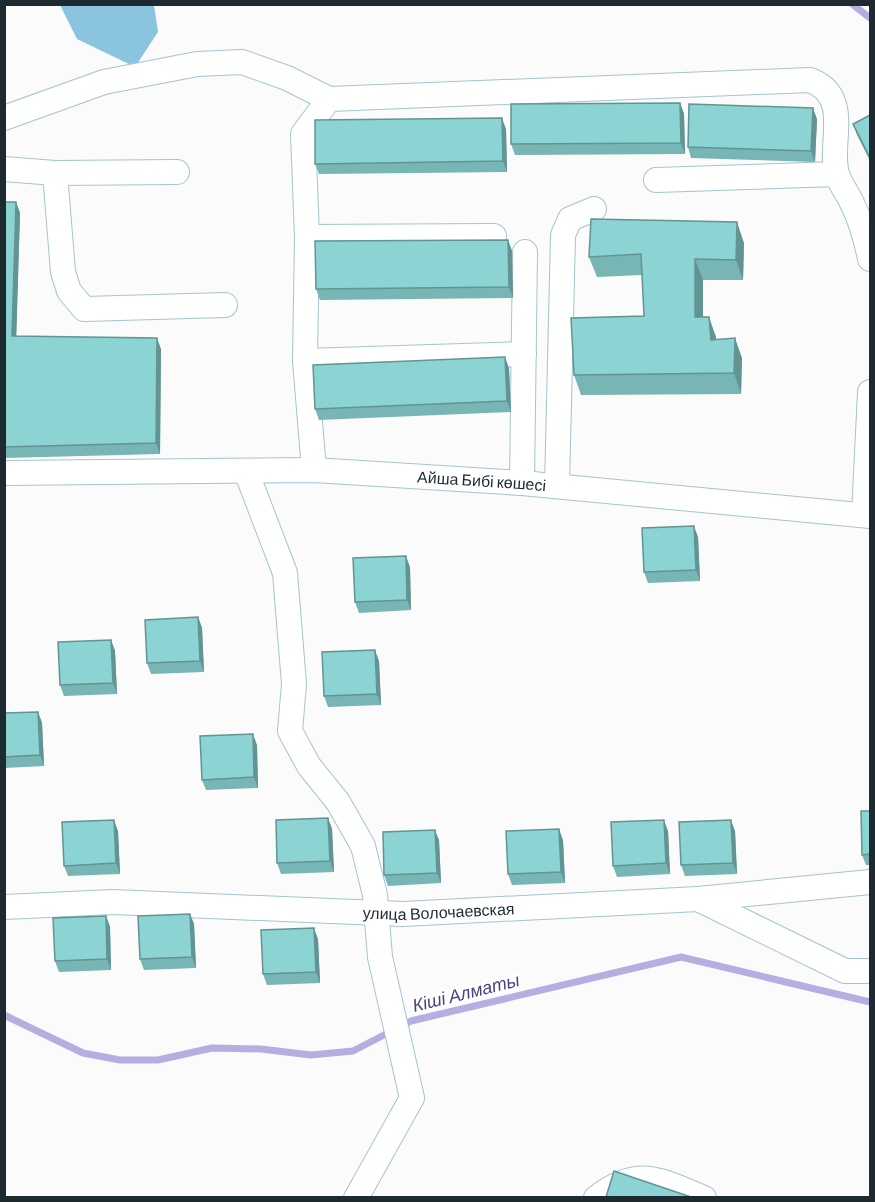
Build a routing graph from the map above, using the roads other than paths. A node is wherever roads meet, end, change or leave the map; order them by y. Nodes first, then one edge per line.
1 (329, 99) junction
2 (4, 118) edge
3 (4, 169) edge
4 (177, 172) dead end
5 (55, 173) junction
6 (837, 174) junction
7 (656, 180) dead end
8 (594, 209) dead end
9 (494, 236) dead end
10 (307, 237) junction
11 (525, 252) dead end
12 (870, 260) edge
13 (225, 305) dead end
14 (524, 354) junction
15 (305, 362) junction
16 (870, 392) edge
17 (314, 470) junction
18 (246, 471) junction
19 (4, 473) edge
20 (522, 483) junction
21 (556, 486) junction
22 (867, 516) edge
23 (870, 882) edge
24 (698, 899) junction
25 (4, 907) edge
26 (374, 913) junction
27 (870, 971) edge
28 (356, 1197) edge
29 (596, 1197) edge
30 (704, 1197) edge

1 - 2 street
1 - 6 street
1 - 10 street
3 - 5 street
4 - 5 street
5 - 13 street
6 - 7 street
6 - 12 street
8 - 21 street
9 - 10 street
10 - 15 street
11 - 14 street
14 - 15 street
14 - 20 street
15 - 17 street
16 - 22 street
17 - 18 street, Айша Бибі көшесі
17 - 20 street, Айша Бибі көшесі
18 - 19 street, Айша Бибі көшесі
18 - 26 street
20 - 21 street, Айша Бибі көшесі
21 - 22 street, Айша Бибі көшесі
23 - 24 street, улица Волочаевская
24 - 26 street, улица Волочаевская
24 - 27 street
25 - 26 street, улица Волочаевская
26 - 28 street
29 - 30 street

